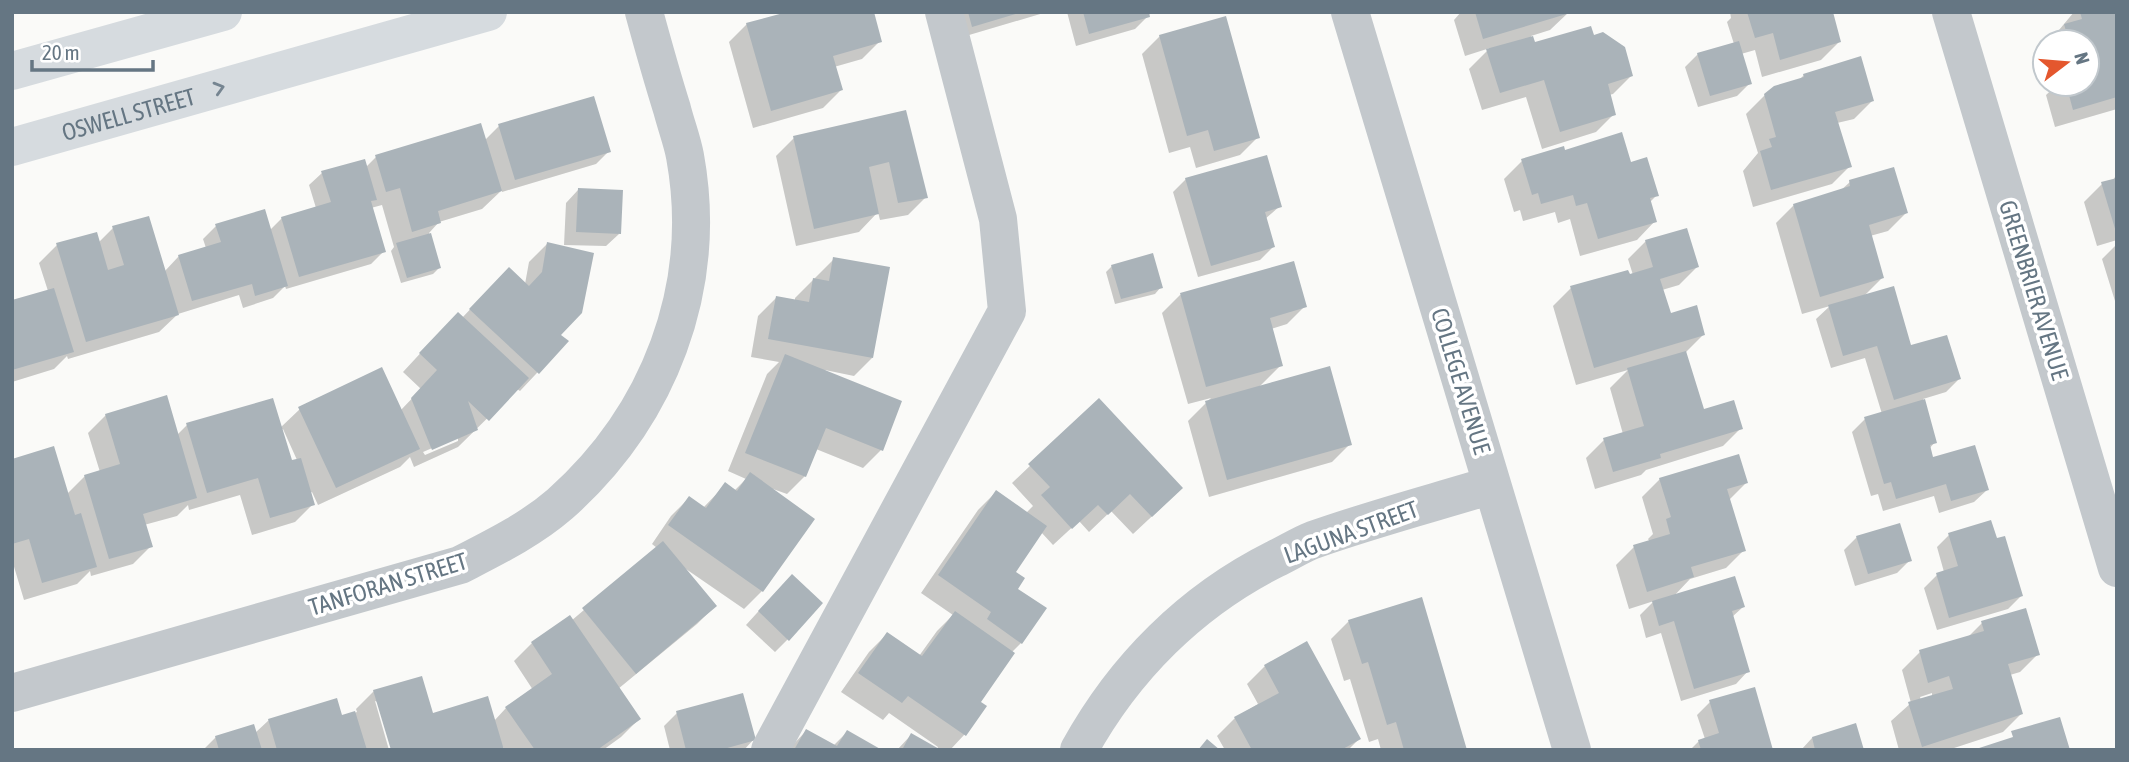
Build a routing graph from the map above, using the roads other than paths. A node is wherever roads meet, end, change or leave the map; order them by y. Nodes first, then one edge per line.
1 (223, 12) edge
2 (488, 12) edge
3 (644, 12) edge
4 (944, 12) edge
5 (1350, 12) edge
6 (1951, 12) edge
7 (12, 71) edge
8 (12, 147) edge
9 (1492, 485) junction
10 (2117, 568) edge
11 (12, 693) edge
12 (770, 750) edge
13 (1079, 750) edge
14 (1572, 750) edge

1 - 7 main road
8 -> 2 main road, OSWELL STREET
3 - 11 street, TANFORAN STREET
4 - 12 street
5 - 9 street, COLLEGE AVENUE
6 - 10 street, GREENBRIER AVENUE
9 - 13 street, LAGUNA STREET
9 - 14 street, COLLEGE AVENUE

